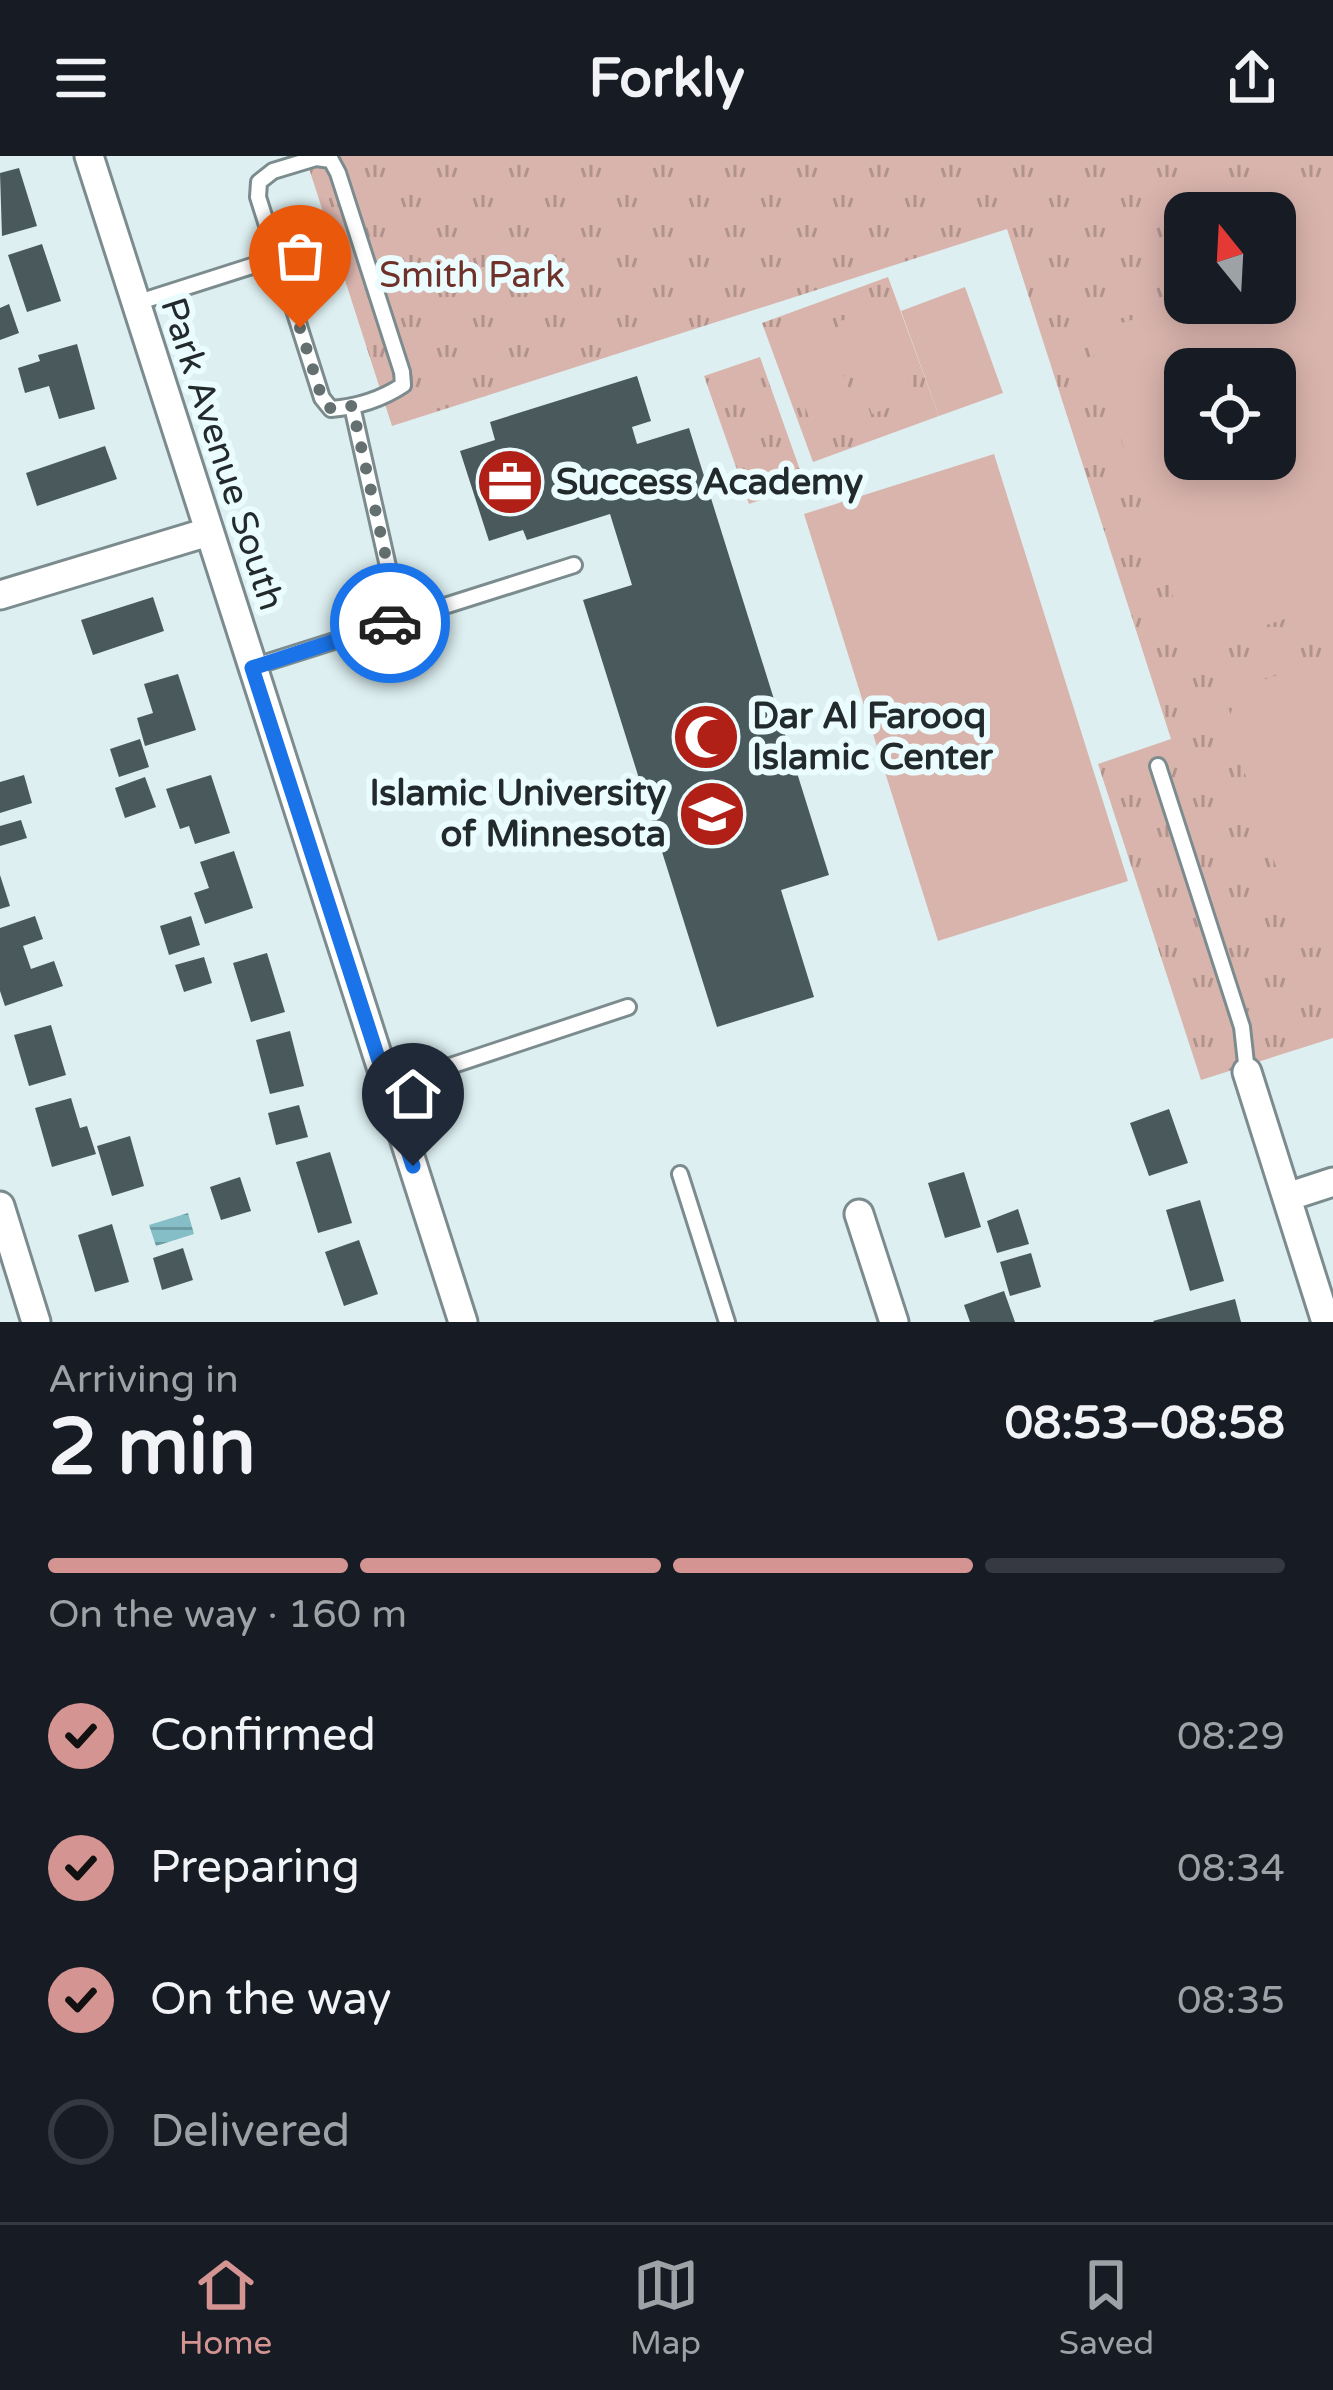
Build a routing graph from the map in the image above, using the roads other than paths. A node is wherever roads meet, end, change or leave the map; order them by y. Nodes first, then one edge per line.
1 (89, 156) edge
2 (277, 258) junction
3 (136, 303) junction
4 (352, 406) junction
5 (208, 532) junction
6 (574, 565) dead end
7 (0, 595) edge
8 (400, 620) junction
9 (252, 668) junction
10 (1158, 766) dead end
11 (628, 1007) dead end
12 (1246, 1072) joint
13 (387, 1087) junction
14 (680, 1174) dead end
15 (1333, 1182) edge
16 (1287, 1197) junction
17 (0, 1206) edge
18 (859, 1214) dead end
19 (36, 1322) edge
20 (463, 1322) edge
21 (727, 1322) edge
22 (894, 1322) edge
23 (1327, 1322) edge

1 - 3 street, Park Avenue South
2 - 3 lane
2 - 4 lane
2 - 4 lane
3 - 5 street, Park Avenue South
4 - 8 lane
5 - 7 street
5 - 9 street, Park Avenue South
6 - 8 lane
8 - 9 lane
9 - 13 street, Park Avenue South
10 - 12 lane
11 - 13 lane
12 - 16 street
13 - 20 street, Park Avenue South
14 - 21 lane
15 - 16 street
16 - 23 street
17 - 19 street
18 - 22 street

